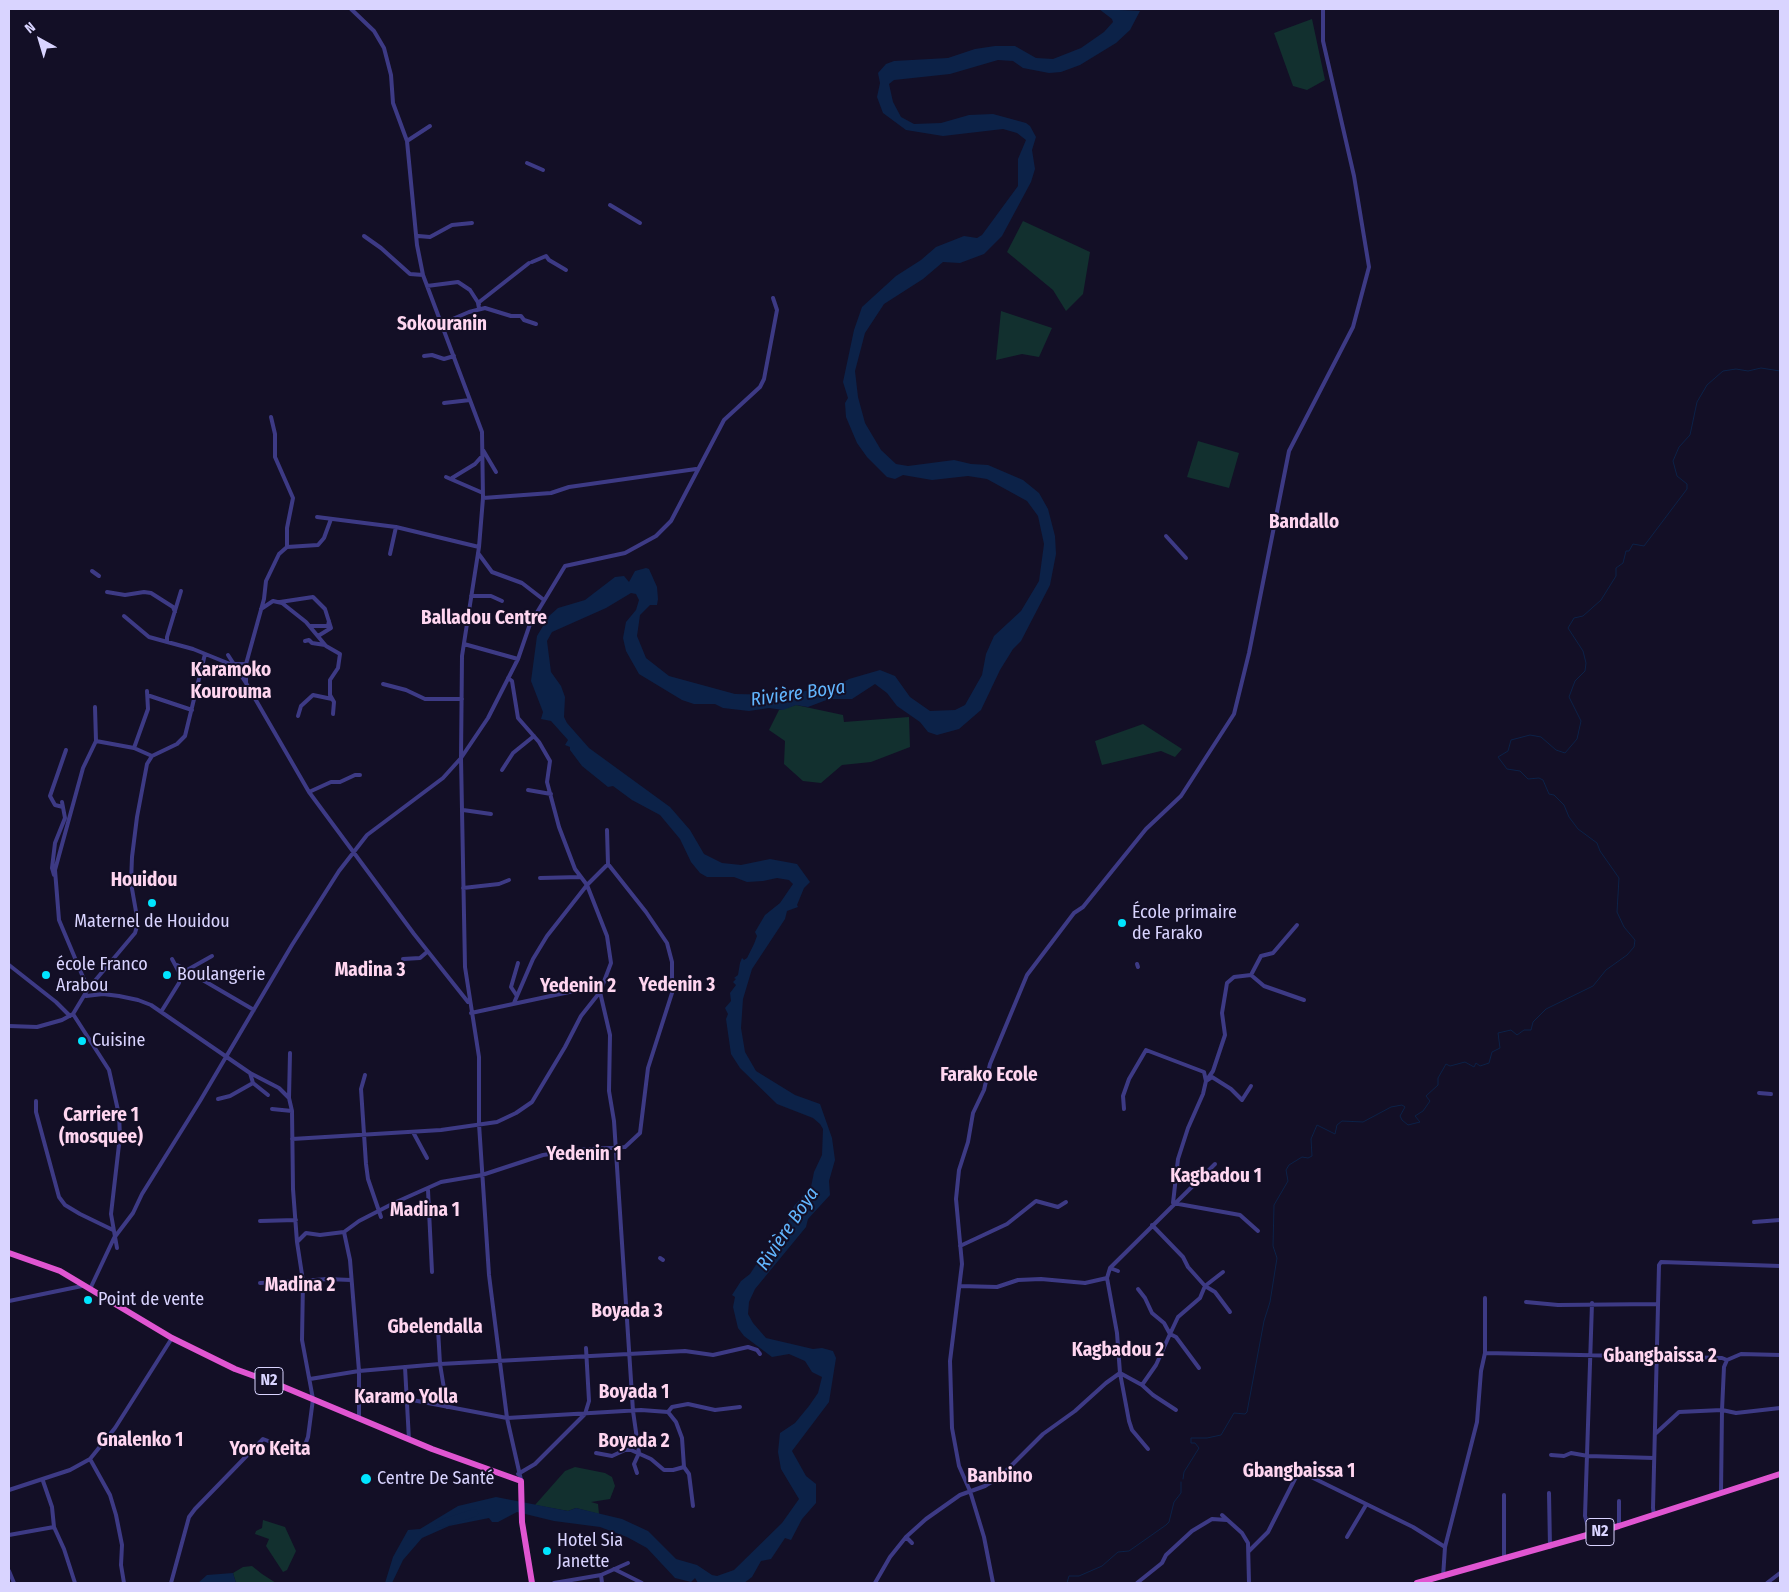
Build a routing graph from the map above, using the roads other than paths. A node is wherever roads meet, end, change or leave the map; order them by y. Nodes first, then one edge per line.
1 (351, 9) edge
2 (1323, 9) edge
3 (430, 126) dead end
4 (407, 141) junction
5 (527, 163) dead end
6 (544, 170) dead end
7 (610, 205) dead end
8 (472, 223) dead end
9 (640, 223) dead end
10 (364, 236) dead end
11 (418, 236) junction
12 (566, 270) dead end
13 (423, 275) junction
14 (427, 286) junction
15 (773, 298) dead end
16 (479, 307) junction
17 (402, 321) dead end
18 (442, 323) junction
19 (536, 324) dead end
20 (424, 356) dead end
21 (454, 356) junction
22 (470, 400) junction
23 (444, 403) dead end
24 (271, 417) dead end
25 (483, 453) junction
26 (696, 469) junction
27 (496, 472) dead end
28 (446, 477) dead end
29 (452, 478) junction
30 (483, 496) junction
31 (317, 516) dead end
32 (331, 519) junction
33 (396, 527) junction
34 (1166, 536) dead end
35 (287, 547) junction
36 (479, 547) junction
37 (478, 553) junction
38 (390, 554) dead end
39 (1186, 558) dead end
40 (92, 571) dead end
41 (99, 576) dead end
42 (181, 591) dead end
43 (107, 592) dead end
44 (471, 596) junction
45 (544, 600) junction
46 (502, 601) dead end
47 (280, 602) junction
48 (261, 609) junction
49 (175, 612) junction
50 (124, 616) dead end
51 (329, 620) junction
52 (310, 626) junction
53 (318, 636) junction
54 (305, 641) dead end
55 (167, 642) junction
56 (464, 644) junction
57 (325, 645) junction
58 (205, 654) junction
59 (228, 655) dead end
60 (518, 659) junction
61 (234, 664) junction
62 (246, 664) junction
63 (508, 678) junction
64 (246, 683) junction
65 (384, 684) dead end
66 (147, 691) dead end
67 (150, 696) dead end
68 (332, 699) junction
69 (462, 699) junction
70 (95, 707) dead end
71 (192, 710) junction
72 (333, 714) dead end
73 (298, 716) dead end
74 (534, 736) junction
75 (96, 741) junction
76 (134, 748) junction
77 (66, 750) dead end
78 (152, 756) junction
79 (461, 758) junction
80 (502, 770) dead end
81 (360, 775) dead end
82 (528, 790) dead end
83 (308, 792) junction
84 (551, 794) junction
85 (463, 810) junction
86 (491, 814) dead end
87 (607, 830) dead end
88 (352, 851) junction
89 (608, 864) junction
90 (580, 877) junction
91 (540, 878) dead end
92 (509, 880) dead end
93 (55, 882) junction
94 (587, 885) junction
95 (463, 888) junction
96 (1297, 925) dead end
97 (428, 952) junction
98 (212, 956) dead end
99 (172, 959) dead end
100 (402, 959) dead end
101 (518, 963) dead end
102 (9, 965) edge
103 (177, 965) junction
104 (186, 971) junction
105 (180, 974) junction
106 (1251, 975) junction
107 (455, 986) junction
108 (88, 989) junction
109 (468, 992) junction
110 (600, 992) junction
111 (86, 996) junction
112 (517, 996) junction
113 (1304, 1000) dead end
114 (514, 1003) junction
115 (469, 1004) junction
116 (254, 1010) junction
117 (161, 1012) junction
118 (471, 1013) junction
119 (72, 1015) junction
120 (9, 1026) edge
121 (290, 1053) dead end
122 (227, 1055) junction
123 (250, 1073) junction
124 (365, 1075) dead end
125 (1206, 1081) junction
126 (253, 1082) junction
127 (1251, 1086) dead end
128 (1759, 1092) dead end
129 (1771, 1094) dead end
130 (268, 1095) dead end
131 (289, 1098) junction
132 (218, 1099) dead end
133 (36, 1101) dead end
134 (272, 1109) dead end
135 (1124, 1109) dead end
136 (292, 1111) junction
137 (479, 1124) junction
138 (470, 1125) junction
139 (479, 1129) junction
140 (413, 1132) junction
141 (364, 1134) junction
142 (292, 1139) junction
143 (616, 1149) junction
144 (427, 1158) dead end
145 (1214, 1164) dead end
146 (482, 1175) junction
147 (428, 1190) junction
148 (1066, 1202) dead end
149 (1176, 1202) junction
150 (378, 1211) junction
151 (381, 1217) dead end
152 (296, 1220) junction
153 (1780, 1220) edge
154 (260, 1221) dead end
155 (1754, 1222) dead end
156 (1152, 1225) junction
157 (296, 1228) junction
158 (113, 1230) junction
159 (1258, 1231) dead end
160 (344, 1232) junction
161 (306, 1234) junction
162 (114, 1238) junction
163 (297, 1242) junction
164 (960, 1246) junction
165 (117, 1248) dead end
166 (9, 1253) edge
167 (1780, 1266) edge
168 (1110, 1268) junction
169 (1118, 1271) dead end
170 (432, 1272) dead end
171 (1223, 1272) dead end
172 (1107, 1278) junction
173 (350, 1280) junction
174 (303, 1281) junction
175 (260, 1284) dead end
176 (82, 1286) junction
177 (960, 1286) junction
178 (1205, 1286) junction
179 (1138, 1289) dead end
180 (89, 1290) junction
181 (1485, 1298) dead end
182 (9, 1301) edge
183 (1526, 1302) dead end
184 (1592, 1303) junction
185 (1658, 1304) junction
186 (1230, 1312) dead end
187 (438, 1329) dead end
188 (1170, 1334) junction
189 (172, 1338) junction
190 (586, 1348) dead end
191 (1485, 1353) junction
192 (760, 1354) dead end
193 (1589, 1354) junction
194 (630, 1355) junction
195 (1780, 1355) edge
196 (587, 1356) junction
197 (1656, 1356) junction
198 (1727, 1360) junction
199 (501, 1362) junction
200 (440, 1364) junction
201 (405, 1367) junction
202 (1199, 1368) dead end
203 (359, 1371) junction
204 (1120, 1373) junction
205 (310, 1378) junction
206 (1142, 1385) junction
207 (313, 1399) junction
208 (407, 1399) junction
209 (740, 1406) dead end
210 (447, 1407) junction
211 (1780, 1408) edge
212 (1176, 1410) dead end
213 (1722, 1410) junction
214 (633, 1411) junction
215 (668, 1412) junction
216 (585, 1414) junction
217 (360, 1418) junction
218 (507, 1418) junction
219 (119, 1422) junction
220 (120, 1429) dead end
221 (1655, 1434) junction
222 (409, 1440) junction
223 (1148, 1449) dead end
224 (596, 1453) dead end
225 (639, 1453) junction
226 (1551, 1455) dead end
227 (1588, 1456) junction
228 (1654, 1458) junction
229 (90, 1459) junction
230 (684, 1467) junction
231 (637, 1473) dead end
232 (1780, 1474) edge
233 (519, 1478) junction
234 (43, 1480) junction
235 (9, 1490) edge
236 (970, 1490) junction
237 (1549, 1493) dead end
238 (1721, 1493) junction
239 (1504, 1495) dead end
240 (1619, 1501) dead end
241 (1366, 1505) junction
242 (693, 1506) dead end
243 (1654, 1514) junction
244 (1222, 1515) dead end
245 (1227, 1520) junction
246 (1619, 1526) junction
247 (54, 1527) junction
248 (9, 1535) edge
249 (1587, 1536) junction
250 (906, 1537) junction
251 (1347, 1537) dead end
252 (912, 1543) dead end
253 (1550, 1547) junction
254 (1445, 1548) junction
255 (1248, 1551) junction
256 (1504, 1560) junction
257 (628, 1563) dead end
258 (614, 1569) junction
259 (9, 1571) edge
260 (1780, 1573) edge
261 (601, 1575) junction
262 (1443, 1577) junction
263 (1434, 1581) edge
264 (14, 1583) edge
265 (75, 1583) edge
266 (124, 1583) edge
267 (172, 1583) edge
268 (532, 1583) edge
269 (554, 1583) edge
270 (602, 1583) edge
271 (642, 1583) edge
272 (875, 1583) edge
273 (993, 1583) edge
274 (1137, 1583) edge
275 (1249, 1583) edge
276 (1417, 1583) edge
277 (1768, 1583) edge

1 - 4 street
2 - 164 street
3 - 4 street
4 - 11 street
5 - 6 street
7 - 9 street
8 - 11 street
10 - 13 street
11 - 13 street
12 - 16 street
13 - 14 street
14 - 16 street
14 - 18 street
15 - 26 street
16 - 18 street
16 - 19 street
17 - 18 street
18 - 21 street
20 - 21 street
21 - 22 street
22 - 23 street
22 - 25 street
24 - 35 street
25 - 27 street
25 - 29 street
25 - 30 street
26 - 30 street
26 - 45 street
28 - 29 street
29 - 30 street
30 - 36 street
31 - 32 street
32 - 33 street
32 - 35 street
33 - 36 street
33 - 38 street
34 - 39 street
35 - 48 street
36 - 37 street
37 - 44 street
37 - 45 street
40 - 41 street
42 - 49 street
43 - 49 street
44 - 46 street
44 - 56 street
45 - 60 street
47 - 48 street
47 - 51 street
47 - 52 street
48 - 62 street
49 - 55 street
50 - 55 street
51 - 52 street
51 - 53 street
52 - 53 street
53 - 57 street
54 - 57 street
55 - 58 street
56 - 60 street
56 - 69 street
57 - 68 street
58 - 61 street
58 - 71 street
59 - 61 street
60 - 63 street
61 - 62 street
61 - 64 street
62 - 64 street
63 - 74 street
63 - 79 street
64 - 83 street
65 - 69 street
66 - 76 street
67 - 71 street
68 - 72 street
68 - 73 street
69 - 79 street
70 - 75 street
71 - 78 street
74 - 80 street
74 - 84 street
75 - 76 street
75 - 93 street
76 - 78 street
77 - 93 street
78 - 108 street
79 - 85 street
79 - 88 street
81 - 83 street
82 - 84 street
83 - 88 street
84 - 90 street
85 - 86 street
85 - 95 street
87 - 89 street
88 - 97 street
88 - 116 street
89 - 94 street
89 - 143 street
90 - 91 street
90 - 94 street
92 - 95 street
93 - 108 street
94 - 110 street
94 - 112 street
95 - 109 street
96 - 106 street
97 - 100 street
97 - 107 street
98 - 104 street
99 - 103 street
101 - 112 street
102 - 119 street
103 - 104 street
103 - 105 street
104 - 105 street
104 - 116 street
105 - 117 street
106 - 113 street
106 - 125 street
107 - 109 street
107 - 115 street
108 - 111 street
109 - 115 street
110 - 114 street
110 - 137 street
110 - 143 street
111 - 117 street
111 - 119 street
112 - 114 street
114 - 118 street
115 - 118 street
116 - 122 street
117 - 122 street
118 - 137 street
119 - 120 street
119 - 158 street
121 - 131 street
122 - 123 street
122 - 162 street
123 - 126 street
123 - 131 street
124 - 141 street
125 - 127 street
125 - 135 street
125 - 149 street
126 - 130 street
126 - 132 street
128 - 129 street
131 - 136 street
133 - 158 street
134 - 136 street
136 - 142 street
137 - 138 street
137 - 139 street
138 - 139 street
138 - 140 street
139 - 146 street
140 - 141 street
140 - 144 street
141 - 142 street
141 - 150 street
142 - 152 street
143 - 146 street
143 - 194 street
145 - 149 street
146 - 147 street
146 - 199 street
147 - 150 street
147 - 170 street
148 - 164 street
149 - 156 street
149 - 159 street
150 - 151 street
150 - 160 street
152 - 154 street
152 - 157 street
153 - 155 street
156 - 168 street
156 - 178 street
157 - 161 street
157 - 163 street
158 - 162 street
160 - 161 street
160 - 173 street
161 - 163 street
162 - 165 street
162 - 180 street
163 - 174 street
164 - 177 street
166 - 176 highway, N2
167 - 185 street
168 - 169 street
168 - 172 street
171 - 178 street
172 - 177 street
172 - 204 street
173 - 174 street
173 - 203 street
174 - 175 street
174 - 205 street
176 - 180 highway, N2
176 - 182 street
177 - 236 street
178 - 186 street
178 - 188 street
179 - 188 street
180 - 189 highway, N2
181 - 191 street
183 - 184 street
184 - 185 street
184 - 193 street
185 - 197 street
187 - 200 street
188 - 202 street
188 - 206 street
189 - 207 highway, N2
189 - 219 street
190 - 196 street
191 - 193 street
191 - 254 street
192 - 194 street
193 - 197 street
193 - 227 street
194 - 196 street
194 - 214 street
195 - 198 street
196 - 199 street
196 - 216 street
197 - 198 street
197 - 221 street
198 - 213 street
199 - 200 street
199 - 218 street
200 - 201 street
200 - 210 street
201 - 203 street
201 - 208 street
203 - 205 street
203 - 217 street
204 - 206 street
204 - 223 street
204 - 236 street
205 - 207 street
206 - 212 street
207 - 217 highway, N2
207 - 267 street
208 - 210 street
208 - 222 street
209 - 215 street
210 - 218 street
211 - 213 street
213 - 221 street
213 - 238 street
214 - 215 street
214 - 216 street
214 - 225 street
215 - 230 street
216 - 218 street
216 - 233 street
217 - 222 highway, N2
218 - 233 street
219 - 220 street
219 - 229 street
221 - 228 street
222 - 233 highway, N2
224 - 225 street
225 - 230 street
225 - 231 street
226 - 227 street
227 - 228 street
227 - 249 street
228 - 243 street
229 - 234 street
229 - 266 street
230 - 242 street
232 - 238 highway, N2
233 - 268 highway
234 - 235 street
234 - 247 street
236 - 250 street
236 - 273 street
237 - 253 street
238 - 243 highway, N2
239 - 256 street
240 - 246 street
241 - 251 street
241 - 254 street
241 - 255 street
243 - 246 highway, N2
244 - 245 street
245 - 255 street
245 - 274 street
246 - 249 highway, N2
247 - 248 street
247 - 265 street
249 - 253 highway, N2
250 - 252 street
250 - 272 street
253 - 256 highway, N2
254 - 262 street
255 - 275 street
256 - 262 highway, N2
257 - 258 street
258 - 261 street
258 - 271 street
259 - 264 street
260 - 277 street
261 - 269 street
261 - 270 street
262 - 263 highway, N2
263 - 276 highway, N2

